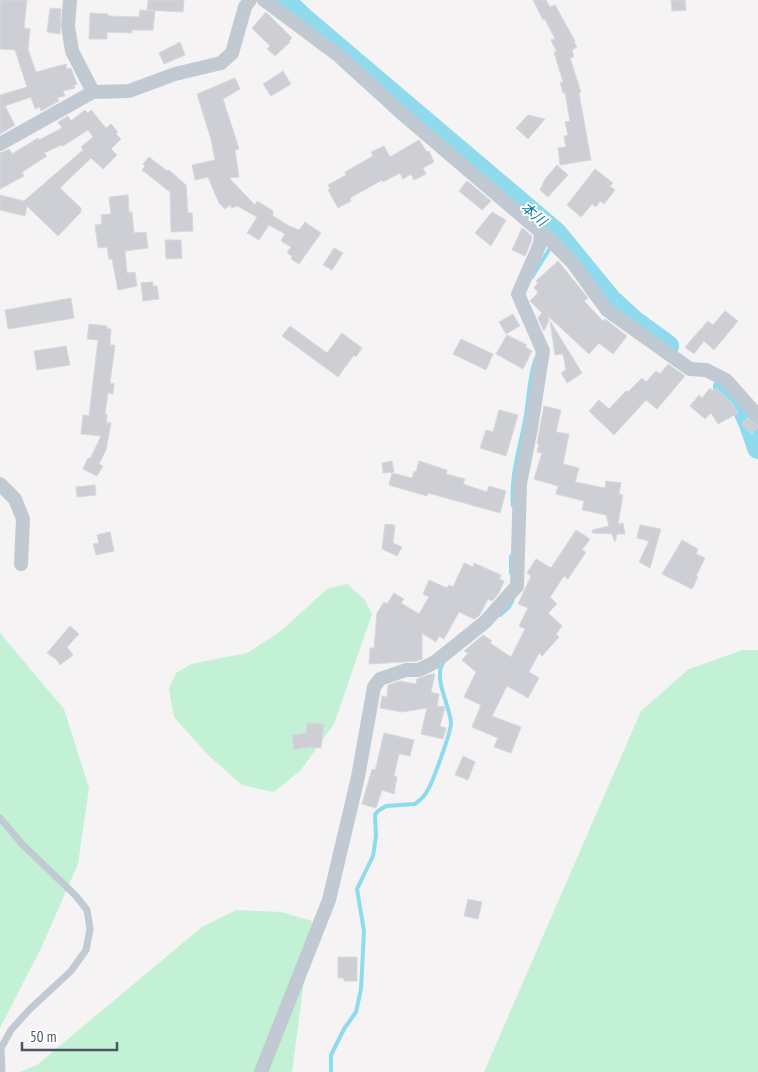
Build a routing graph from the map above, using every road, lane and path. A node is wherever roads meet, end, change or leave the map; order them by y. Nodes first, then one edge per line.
1 (70, 0) edge
2 (250, 0) edge
3 (264, 0) edge
4 (93, 92) junction
5 (0, 144) edge
6 (548, 239) junction
7 (758, 416) edge
8 (0, 484) edge
9 (21, 564) dead end
10 (0, 818) edge
11 (2, 1072) edge
12 (261, 1072) edge

1 - 4 street
2 - 4 street
3 - 6 street
4 - 5 street
6 - 7 street
6 - 12 street
8 - 9 street
10 - 11 lane

